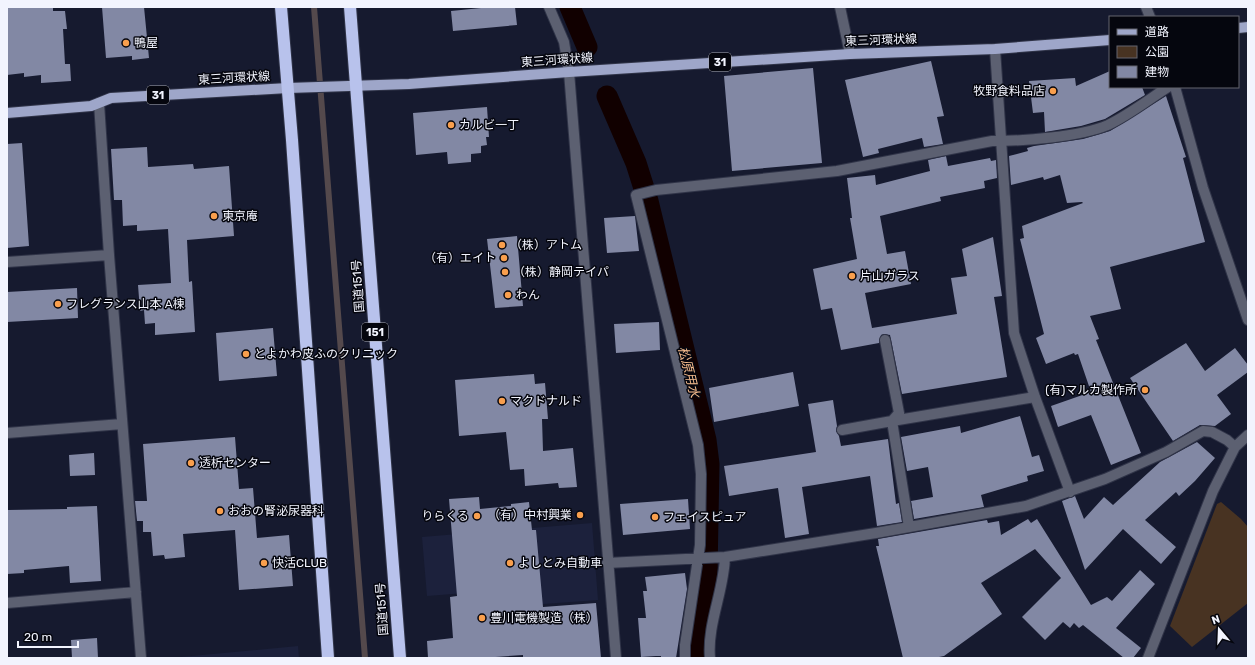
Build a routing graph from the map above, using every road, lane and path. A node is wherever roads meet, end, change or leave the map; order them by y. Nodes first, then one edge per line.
1 (281, 7) edge
2 (350, 7) edge
3 (549, 7) edge
4 (840, 7) edge
5 (1109, 40) edge
6 (995, 49) junction
7 (850, 54) junction
8 (569, 72) junction
9 (356, 86) junction
10 (288, 88) junction
11 (1166, 88) edge
12 (1175, 88) edge
13 (99, 103) junction
14 (7, 113) edge
15 (1002, 141) junction
16 (109, 255) junction
17 (7, 262) edge
18 (1248, 320) edge
19 (885, 340) dead end
20 (1035, 397) junction
21 (892, 421) junction
22 (122, 424) junction
23 (842, 430) dead end
24 (7, 433) edge
25 (1248, 435) edge
26 (1235, 447) junction
27 (1070, 492) junction
28 (909, 527) junction
29 (724, 557) junction
30 (698, 559) junction
31 (607, 563) junction
32 (136, 592) junction
33 (7, 603) edge
34 (141, 658) edge
35 (328, 658) edge
36 (400, 658) edge
37 (616, 658) edge
38 (685, 658) edge
39 (710, 658) edge
40 (1148, 658) edge

1 - 10 highway
2 - 9 highway, 国道151号 / 151
3 - 8 street
4 - 7 street
5 - 6 main road, 東三河環状線 / 31
6 - 7 main road, 東三河環状線 / 31
6 - 15 street
7 - 8 main road, 東三河環状線 / 31
8 - 9 main road, 東三河環状線 / 31
8 - 31 street
9 - 10 main road, 東三河環状線 / 31
9 - 36 highway, 国道151号 / 151
10 - 13 main road, 東三河環状線 / 31
10 - 35 highway
11 - 15 street
12 - 18 street
13 - 14 main road, 東三河環状線 / 31
13 - 16 street
15 - 20 street
15 - 30 street
16 - 17 street
16 - 22 street
19 - 21 street
20 - 21 street
20 - 27 street
21 - 23 street
21 - 28 street
22 - 24 street
22 - 32 street
25 - 26 street
26 - 27 street
26 - 40 street
27 - 28 street
28 - 29 street
29 - 30 street
29 - 39 street
30 - 31 street
30 - 38 street
31 - 37 street
32 - 33 street
32 - 34 street

